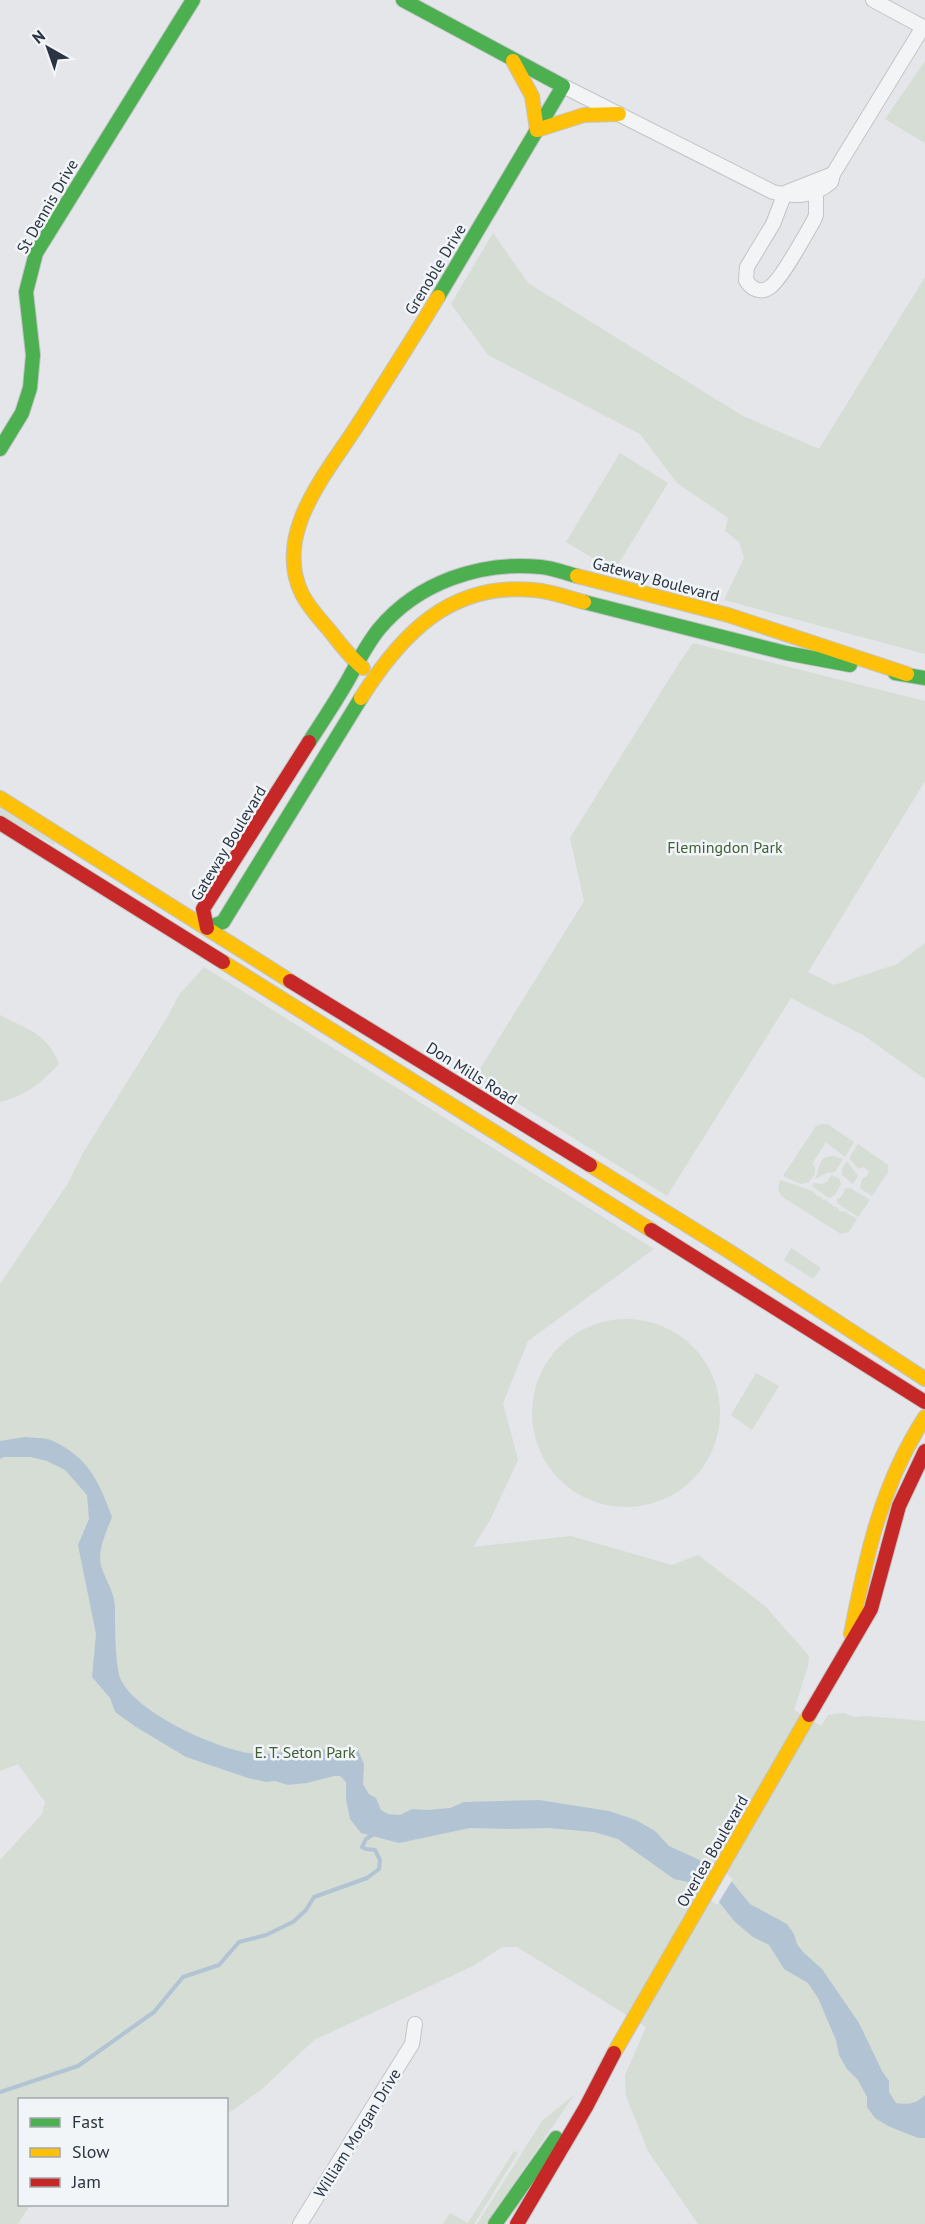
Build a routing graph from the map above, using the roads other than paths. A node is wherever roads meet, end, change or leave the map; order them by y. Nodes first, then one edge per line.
1 (193, 0) edge
2 (403, 0) edge
3 (873, 0) edge
4 (924, 27) edge
5 (512, 60) junction
6 (563, 86) junction
7 (619, 114) junction
8 (537, 130) junction
9 (833, 174) junction
10 (816, 192) junction
11 (785, 194) junction
12 (0, 448) edge
13 (651, 594) junction
14 (646, 618) junction
15 (355, 662) junction
16 (907, 674) junction
17 (374, 677) junction
18 (925, 678) edge
19 (0, 798) edge
20 (0, 823) edge
21 (256, 826) junction
22 (277, 836) junction
23 (207, 928) junction
24 (925, 1379) edge
25 (925, 1402) edge
26 (925, 1417) edge
27 (925, 1451) edge
28 (848, 1651) junction
29 (416, 2024) dead end
30 (605, 2067) junction
31 (302, 2223) edge
32 (495, 2224) edge
33 (517, 2224) edge

1 - 12 main road, St Dennis Drive
2 - 5 main road
3 - 4 street
4 - 9 street
5 - 6 main road
5 - 8 main road
6 - 7 street
6 - 8 main road, Grenoble Drive
7 - 8 main road
7 - 11 street
8 - 15 main road, Grenoble Drive
9 - 10 street
9 - 11 street
10 - 11 street
10 - 11 street
13 - 14 main road
13 - 15 main road, Gateway Boulevard
13 - 16 main road, Gateway Boulevard
14 - 16 main road, Gateway Boulevard
14 - 17 main road, Gateway Boulevard
15 - 17 main road, Grenoble Drive
15 - 21 main road, Gateway Boulevard
16 - 18 main road, Gateway Boulevard
17 - 22 main road, Gateway Boulevard
19 - 23 main road, Don Mills Road
20 - 25 main road
21 - 22 main road
21 - 23 main road, Gateway Boulevard
22 - 23 main road, Gateway Boulevard
23 - 24 main road, Don Mills Road
26 - 28 main road, Overlea Boulevard
27 - 28 main road, Overlea Boulevard
28 - 30 main road, Overlea Boulevard
29 - 31 street, William Morgan Drive
30 - 32 main road, Overlea Boulevard
30 - 33 main road, Overlea Boulevard

